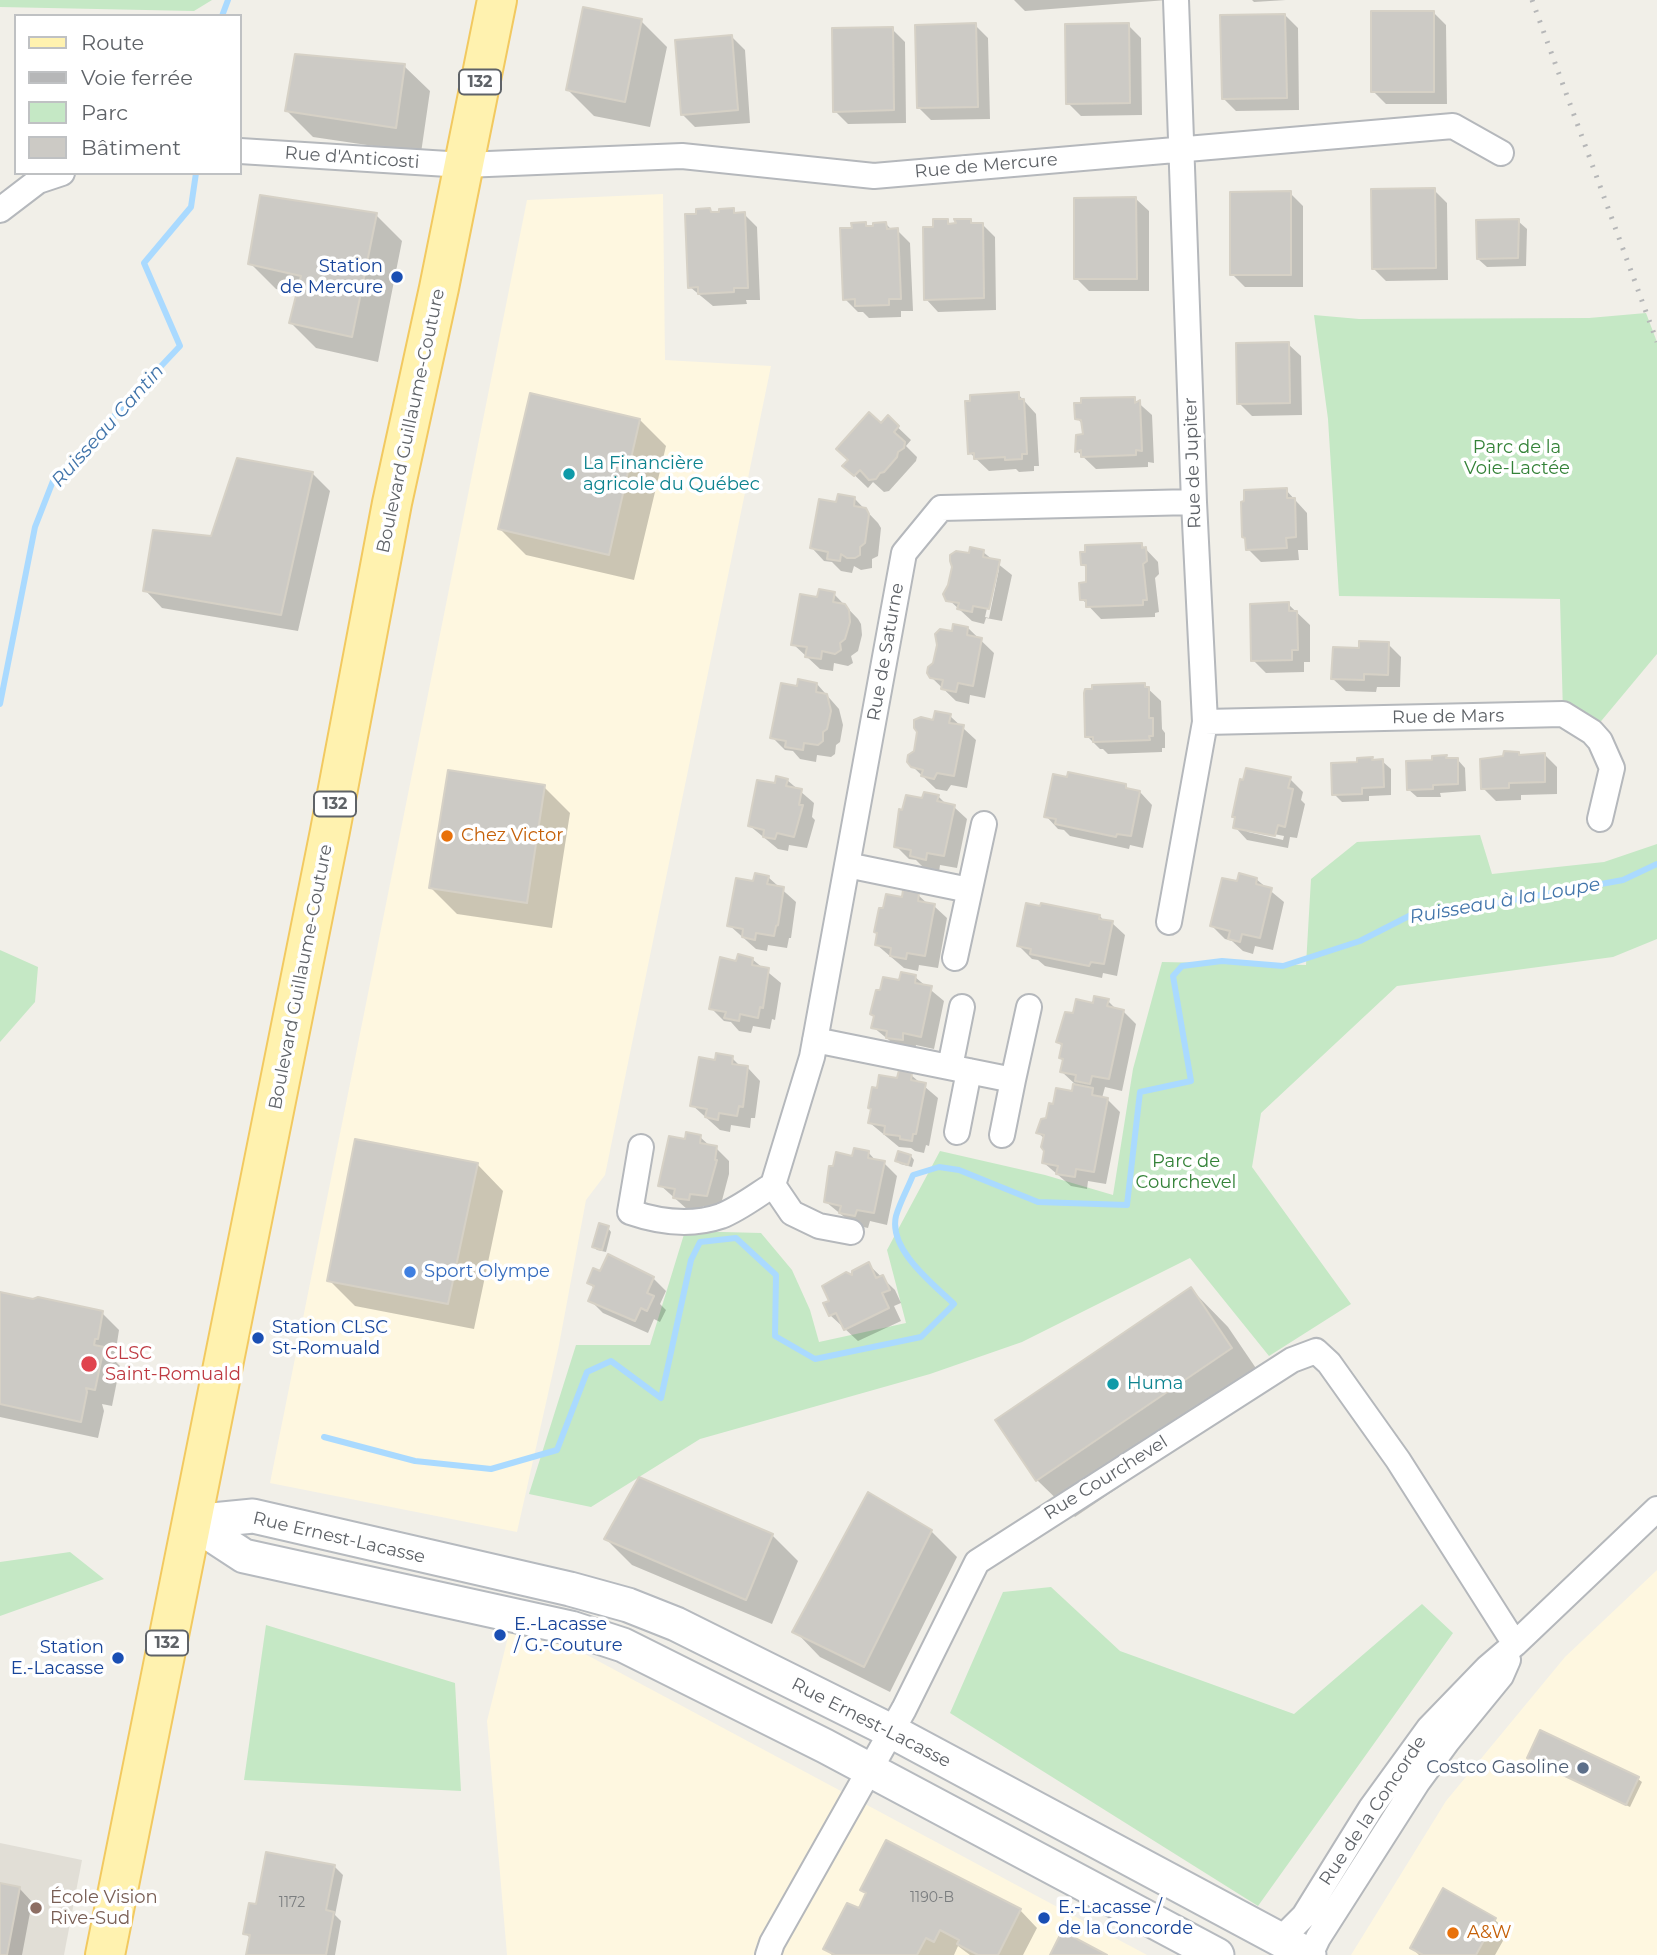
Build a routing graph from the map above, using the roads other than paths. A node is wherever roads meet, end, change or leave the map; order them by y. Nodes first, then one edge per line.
1 (497, 0) edge
2 (1176, 0) edge
3 (1182, 149) junction
4 (242, 151) edge
5 (1501, 153) dead end
6 (464, 165) junction
7 (56, 175) edge
8 (0, 210) edge
9 (1194, 502) junction
10 (1205, 722) junction
11 (1600, 819) dead end
12 (984, 824) dead end
13 (847, 865) junction
14 (969, 890) junction
15 (1169, 922) dead end
16 (955, 958) dead end
17 (962, 1007) dead end
18 (1029, 1007) dead end
19 (814, 1048) junction
20 (959, 1069) junction
21 (1013, 1080) junction
22 (957, 1132) dead end
23 (1002, 1135) dead end
24 (641, 1147) dead end
25 (773, 1185) junction
26 (851, 1232) dead end
27 (1657, 1509) edge
28 (192, 1522) junction
29 (1515, 1644) junction
30 (891, 1731) junction
31 (869, 1768) junction
32 (1292, 1951) edge
33 (105, 1955) edge
34 (768, 1955) edge
35 (1217, 1955) edge

1 - 6 main road, Boulevard Guillaume-Couture / 132
2 - 3 street, Rue de Jupiter
3 - 5 street, Rue de Mercure
3 - 6 street, Rue de Mercure
3 - 9 street, Rue de Jupiter
4 - 6 street, Rue d'Anticosti
6 - 28 main road, Boulevard Guillaume-Couture / 132
7 - 8 street
9 - 10 street, Rue de Jupiter
9 - 13 street, Rue de Saturne
10 - 11 street, Rue de Mars
10 - 15 street, Rue de Jupiter
12 - 14 street
13 - 14 street
13 - 19 street, Rue de Saturne
14 - 16 street
17 - 20 street
18 - 21 street
19 - 20 street
19 - 25 street, Rue de Saturne
20 - 21 street
20 - 22 street
21 - 23 street
24 - 25 street
25 - 26 street
27 - 29 street, Rue de la Concorde
28 - 30 street, Rue Ernest-Lacasse
28 - 31 street
28 - 33 main road, Boulevard Guillaume-Couture / 132
29 - 30 street, Rue Courchevel
29 - 32 street, Rue de la Concorde
29 - 32 street, Rue de la Concorde
30 - 31 street, Rue Courchevel
30 - 32 street, Rue Ernest-Lacasse
31 - 34 street, Rue Courchevel
31 - 35 street

